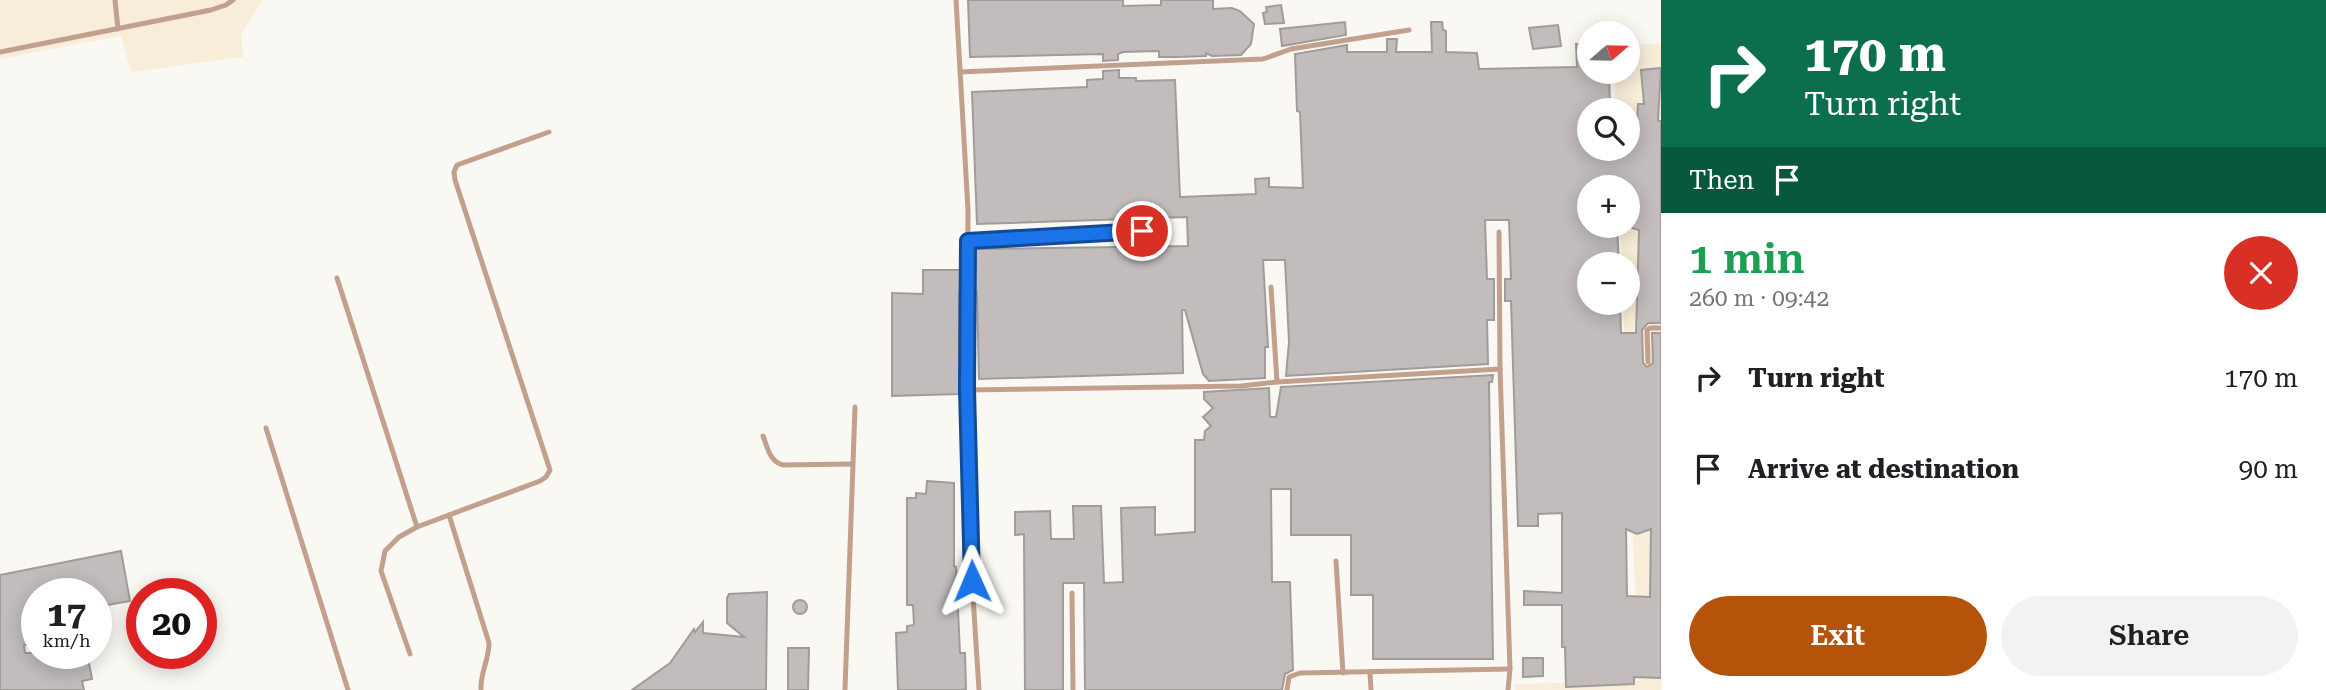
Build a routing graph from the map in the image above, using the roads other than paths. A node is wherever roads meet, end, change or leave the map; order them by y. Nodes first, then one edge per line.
1 (115, 0) edge
2 (233, 0) edge
3 (956, 0) edge
4 (118, 29) junction
5 (1409, 30) dead end
6 (0, 52) edge
7 (960, 72) junction
8 (549, 132) dead end
9 (1166, 230) dead end
10 (1499, 232) dead end
11 (968, 241) junction
12 (337, 278) dead end
13 (1271, 287) dead end
14 (1661, 328) edge
15 (1648, 362) dead end
16 (1500, 369) junction
17 (1277, 382) junction
18 (967, 390) junction
19 (855, 407) dead end
20 (266, 428) dead end
21 (763, 436) dead end
22 (852, 464) junction
23 (449, 515) junction
24 (417, 527) junction
25 (1336, 561) dead end
26 (1072, 593) dead end
27 (410, 654) dead end
28 (1510, 669) junction
29 (1370, 672) junction
30 (1343, 673) junction
31 (348, 690) edge
32 (481, 690) edge
33 (845, 690) edge
34 (979, 690) edge
35 (1073, 690) edge
36 (1287, 690) edge
37 (1371, 690) edge
38 (1508, 690) edge

1 - 4 lane
2 - 4 lane
3 - 7 lane
4 - 6 lane
5 - 7 lane
7 - 11 lane
8 - 23 lane
9 - 11 lane
10 - 16 lane
11 - 18 lane
12 - 24 lane
13 - 17 lane
14 - 15 lane
16 - 17 lane
16 - 28 lane
17 - 18 lane
18 - 34 lane
19 - 22 lane
20 - 31 lane
21 - 22 lane
22 - 33 lane
23 - 24 lane
23 - 32 lane
24 - 27 lane
25 - 30 lane
26 - 35 lane
28 - 29 lane
28 - 38 lane
29 - 30 lane
29 - 37 lane
30 - 36 lane

